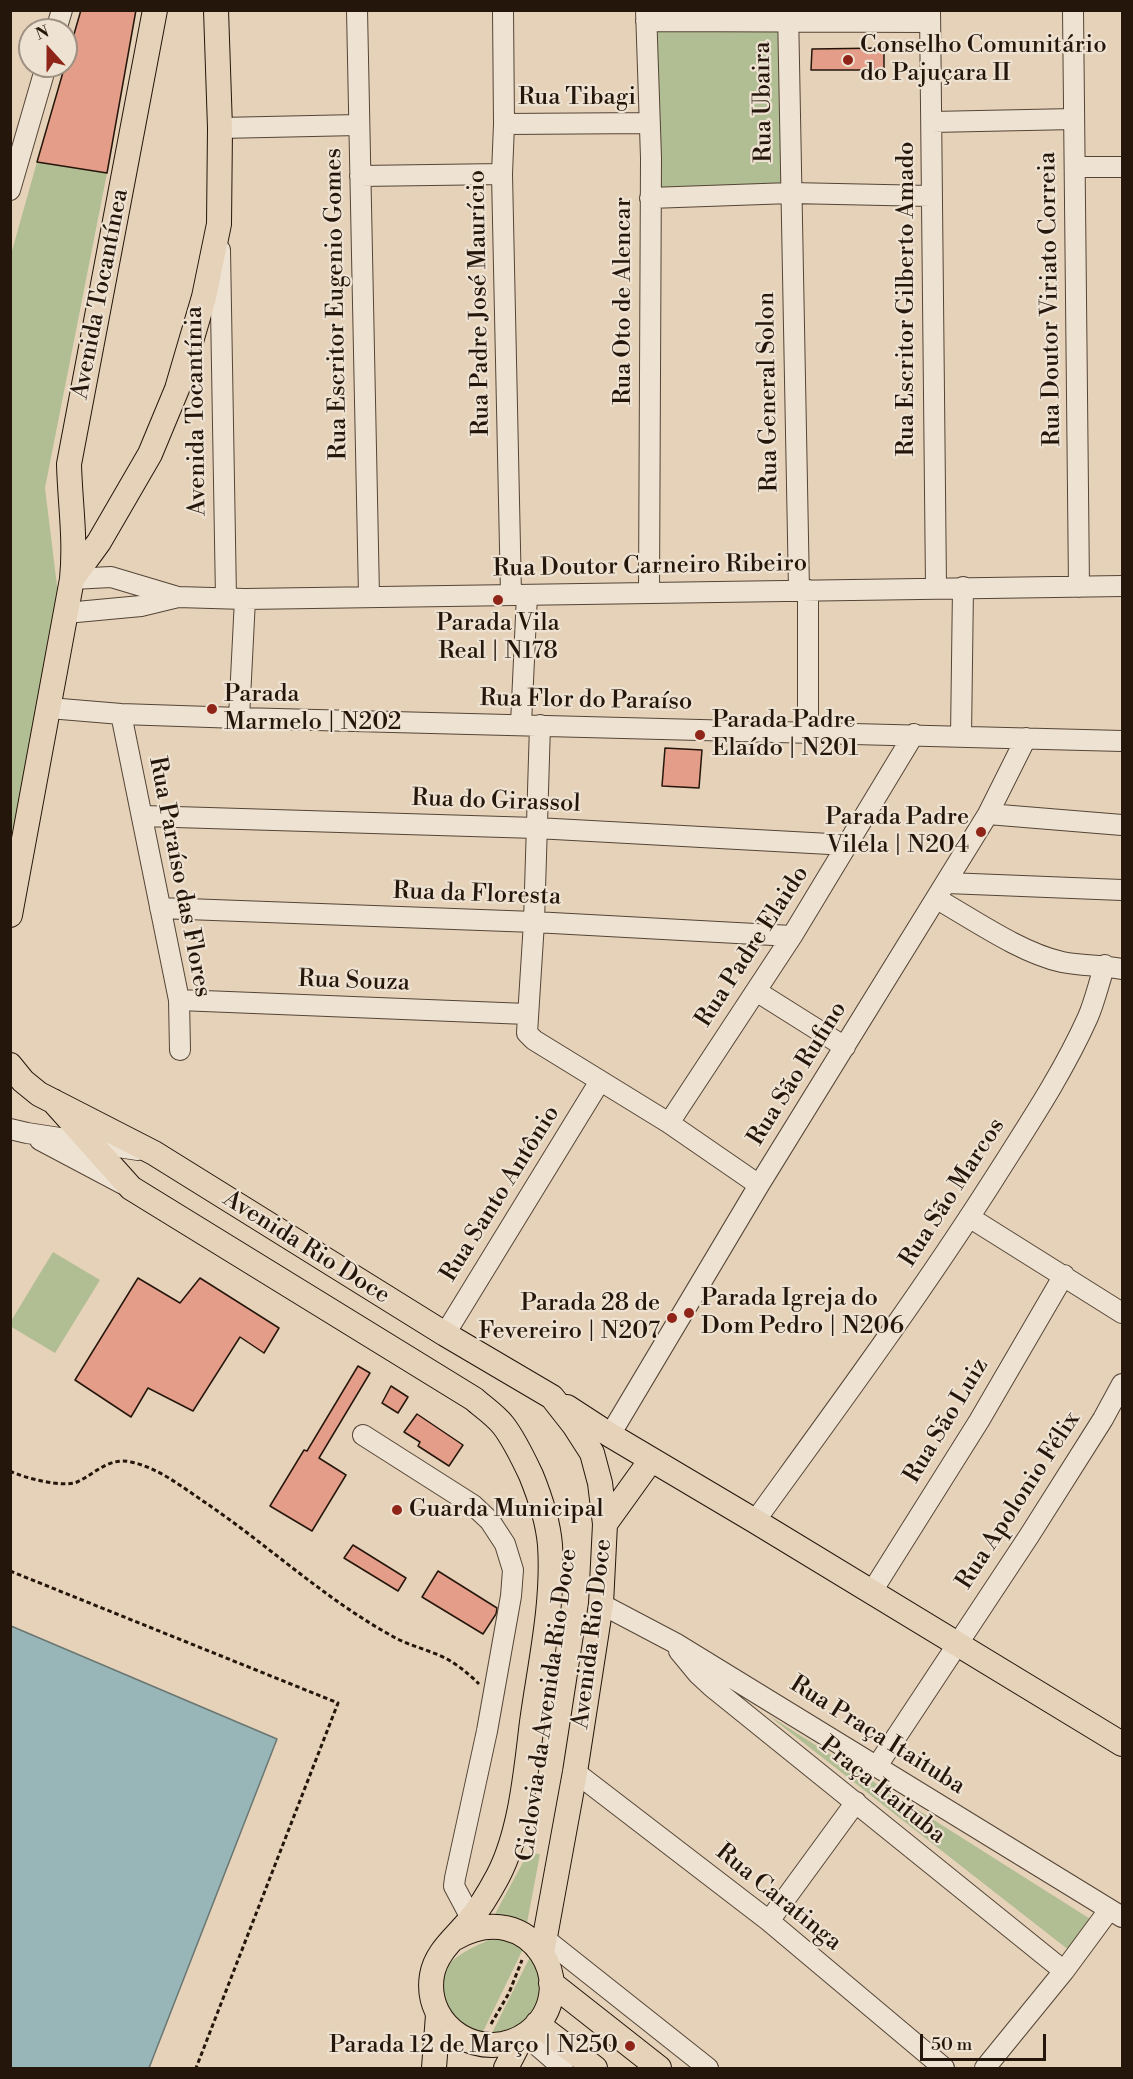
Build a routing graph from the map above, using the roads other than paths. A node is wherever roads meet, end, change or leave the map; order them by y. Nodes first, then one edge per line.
1 (155, 10) edge
2 (216, 10) edge
3 (357, 10) edge
4 (503, 10) edge
5 (1073, 10) edge
6 (646, 16) edge
7 (788, 16) edge
8 (930, 16) edge
9 (43, 78) edge
10 (1074, 119) junction
11 (932, 122) junction
12 (650, 123) junction
13 (504, 124) junction
14 (358, 125) junction
15 (220, 128) junction
16 (1076, 167) junction
17 (1122, 167) edge
18 (502, 174) junction
19 (360, 176) junction
20 (10, 190) edge
21 (790, 193) junction
22 (930, 196) junction
23 (650, 198) junction
24 (219, 224) junction
25 (72, 579) junction
26 (1122, 586) edge
27 (936, 587) junction
28 (963, 587) junction
29 (1079, 587) junction
30 (803, 590) junction
31 (649, 592) junction
32 (519, 595) junction
33 (369, 596) junction
34 (178, 597) junction
35 (236, 598) junction
36 (66, 614) junction
37 (49, 708) junction
38 (121, 714) junction
39 (239, 718) junction
40 (530, 725) junction
41 (808, 732) junction
42 (914, 734) junction
43 (961, 737) junction
44 (1026, 738) junction
45 (1122, 741) edge
46 (988, 814) junction
47 (143, 816) junction
48 (1122, 825) edge
49 (536, 828) junction
50 (848, 845) junction
51 (14, 874) edge
52 (1122, 890) edge
53 (942, 891) junction
54 (160, 908) junction
55 (10, 915) edge
56 (534, 922) junction
57 (792, 936) junction
58 (1114, 967) edge
59 (756, 991) junction
60 (179, 1000) junction
61 (526, 1021) junction
62 (845, 1047) junction
63 (180, 1050) dead end
64 (10, 1065) edge
65 (600, 1081) junction
66 (53, 1101) junction
67 (669, 1123) junction
68 (19, 1131) edge
69 (90, 1141) junction
70 (154, 1153) junction
71 (759, 1185) junction
72 (131, 1188) junction
73 (969, 1217) junction
74 (1064, 1275) junction
75 (1122, 1313) edge
76 (445, 1334) junction
77 (1122, 1384) edge
78 (552, 1397) junction
79 (363, 1435) dead end
80 (610, 1435) junction
81 (651, 1460) junction
82 (755, 1521) junction
83 (605, 1524) junction
84 (871, 1593) junction
85 (601, 1604) junction
86 (675, 1643) junction
87 (956, 1644) junction
88 (1122, 1744) edge
89 (877, 1766) junction
90 (575, 1772) junction
91 (856, 1802) junction
92 (1116, 1914) edge
93 (471, 1918) junction
94 (769, 1921) junction
95 (455, 1938) junction
96 (539, 1944) junction
97 (1064, 1971) junction
98 (551, 1983) junction
99 (438, 2015) junction
100 (528, 2032) junction
101 (434, 2068) edge
102 (506, 2068) edge
103 (563, 2068) edge
104 (595, 2068) edge
105 (659, 2068) edge
106 (708, 2068) edge
107 (944, 2068) edge
108 (985, 2068) edge

1 - 25 main road, Avenida Tocantínea
2 - 15 main road, Avenida Tocantínea
3 - 14 street, Rua Escritor Eugenio Gomes
4 - 13 street, Rua Padre José Maurício
5 - 10 street, Rua Doutor Viriato Correia
6 - 7 street
6 - 12 street, Rua Oto de Alencar
7 - 8 street
7 - 21 street, Rua Ubaira
8 - 11 street, Rua Escritor Gilberto Amado
9 - 20 street
10 - 11 street
10 - 16 street, Rua Doutor Viriato Correia
11 - 22 street, Rua Escritor Gilberto Amado
12 - 13 street, Rua Tibagi
12 - 23 street, Rua Oto de Alencar
13 - 18 street, Rua Padre José Maurício
14 - 15 street
14 - 19 street, Rua Escritor Eugenio Gomes
15 - 24 main road, Avenida Tocantínea
16 - 17 street
16 - 29 street, Rua Doutor Viriato Correia
18 - 19 street
18 - 32 street, Rua Padre José Maurício
19 - 33 street, Rua Escritor Eugenio Gomes
21 - 22 street
21 - 23 street
21 - 30 street, Rua General Solon
22 - 27 street, Rua Escritor Gilberto Amado
23 - 31 street, Rua Oto de Alencar
24 - 25 main road, Avenida Tocantínea
24 - 35 street, Avenida Tocantínia
25 - 34 street, Rua Doutor Carneiro Ribeiro
25 - 36 main road, Avenida Tocantínea
26 - 29 street, Rua Doutor Carneiro Ribeiro
27 - 28 street, Rua Doutor Carneiro Ribeiro
27 - 30 street, Rua Doutor Carneiro Ribeiro
28 - 29 street, Rua Doutor Carneiro Ribeiro
28 - 43 street
30 - 31 street, Rua Doutor Carneiro Ribeiro
30 - 41 street, Rua General Solon
31 - 32 street, Rua Doutor Carneiro Ribeiro
32 - 33 street, Rua Doutor Carneiro Ribeiro
32 - 40 street, Rua Padre José Maurício
33 - 35 street, Rua Doutor Carneiro Ribeiro
34 - 35 street, Rua Doutor Carneiro Ribeiro
34 - 36 street, Rua Doutor Carneiro Ribeiro
35 - 39 street, Avenida Tocantínia
36 - 37 main road, Avenida Tocantínea
37 - 38 street, Rua Flor do Paraíso
37 - 51 main road, Avenida Tocantínea
38 - 39 street, Rua Flor do Paraíso
38 - 47 street, Rua Paraíso das Flores
39 - 40 street, Rua Flor do Paraíso
40 - 41 street, Rua Flor do Paraíso
40 - 49 street, Rua Padre José Maurício
41 - 42 street, Rua Flor do Paraíso
42 - 43 street, Rua Flor do Paraíso
42 - 50 street, Rua Padre Elaido
43 - 44 street, Rua Flor do Paraíso
44 - 45 street, Rua Flor do Paraíso
44 - 46 street, Rua São Rufino
46 - 48 street
46 - 53 street, Rua São Rufino
47 - 49 street, Rua do Girassol
47 - 54 street, Rua Paraíso das Flores
49 - 50 street, Rua do Girassol
49 - 56 street, Rua Padre José Maurício
50 - 57 street, Rua Padre Elaido
51 - 55 main road, Avenida Tocantínea
52 - 53 street
53 - 58 street
53 - 62 street, Rua São Rufino
54 - 56 street, Rua da Floresta
54 - 60 street, Rua Paraíso das Flores
56 - 57 street, Rua da Floresta
56 - 61 street, Rua Padre José Maurício
57 - 59 street, Rua Padre Elaido
58 - 73 street, Rua São Marcos
59 - 62 street
59 - 67 street, Rua Padre Elaido
60 - 61 street, Rua Souza
60 - 63 street, Rua Paraíso das Flores
61 - 65 street
62 - 71 street, Rua São Rufino
64 - 66 main road, Avenida Rio Doce
65 - 67 street
65 - 76 street, Rua Santo Antônio
66 - 69 main road, Avenida Rio Doce
66 - 70 main road, Avenida Rio Doce
67 - 71 street
68 - 69 street, Avenida Rio Doce
68 - 72 street, Avenida Rio Doce
69 - 70 street, Avenida Rio Doce
69 - 72 main road, Avenida Rio Doce
70 - 76 main road, Avenida Rio Doce
71 - 80 street, Rua São Rufino
72 - 93 main road, Avenida Rio Doce
73 - 74 street
73 - 82 street, Rua São Marcos
74 - 75 street
74 - 84 street, Rua São Luiz
76 - 78 main road, Avenida Rio Doce
77 - 87 street, Rua Apolonio Félix
78 - 80 main road
78 - 83 main road, Avenida Rio Doce
79 - 93 street
80 - 81 main road
81 - 82 main road
81 - 83 main road
82 - 84 main road
83 - 85 main road, Avenida Rio Doce
84 - 87 main road
85 - 86 street, Rua Praça Itaituba
85 - 90 main road, Avenida Rio Doce
86 - 89 street, Rua Praça Itaituba
86 - 91 street, Praça Itaituba
87 - 88 main road
87 - 89 street, Rua Apolonio Félix
89 - 92 street, Rua Praça Itaituba
90 - 94 street, Rua Caratinga
90 - 96 main road, Avenida Rio Doce
91 - 94 street
91 - 97 street, Praça Itaituba
92 - 97 street
93 - 95 main road, Avenida Rio Doce
94 - 107 street, Rua Caratinga
95 - 96 main road, Avenida Rio Doce
95 - 99 main road, Avenida Rio Doce
96 - 98 main road, Avenida Rio Doce
96 - 106 street
97 - 108 street
98 - 100 main road, Avenida Rio Doce
98 - 105 main road
99 - 100 main road, Avenida Rio Doce
99 - 101 main road, Avenida Rio Doce
100 - 102 main road, Avenida Rio Doce
100 - 103 street
100 - 104 main road

